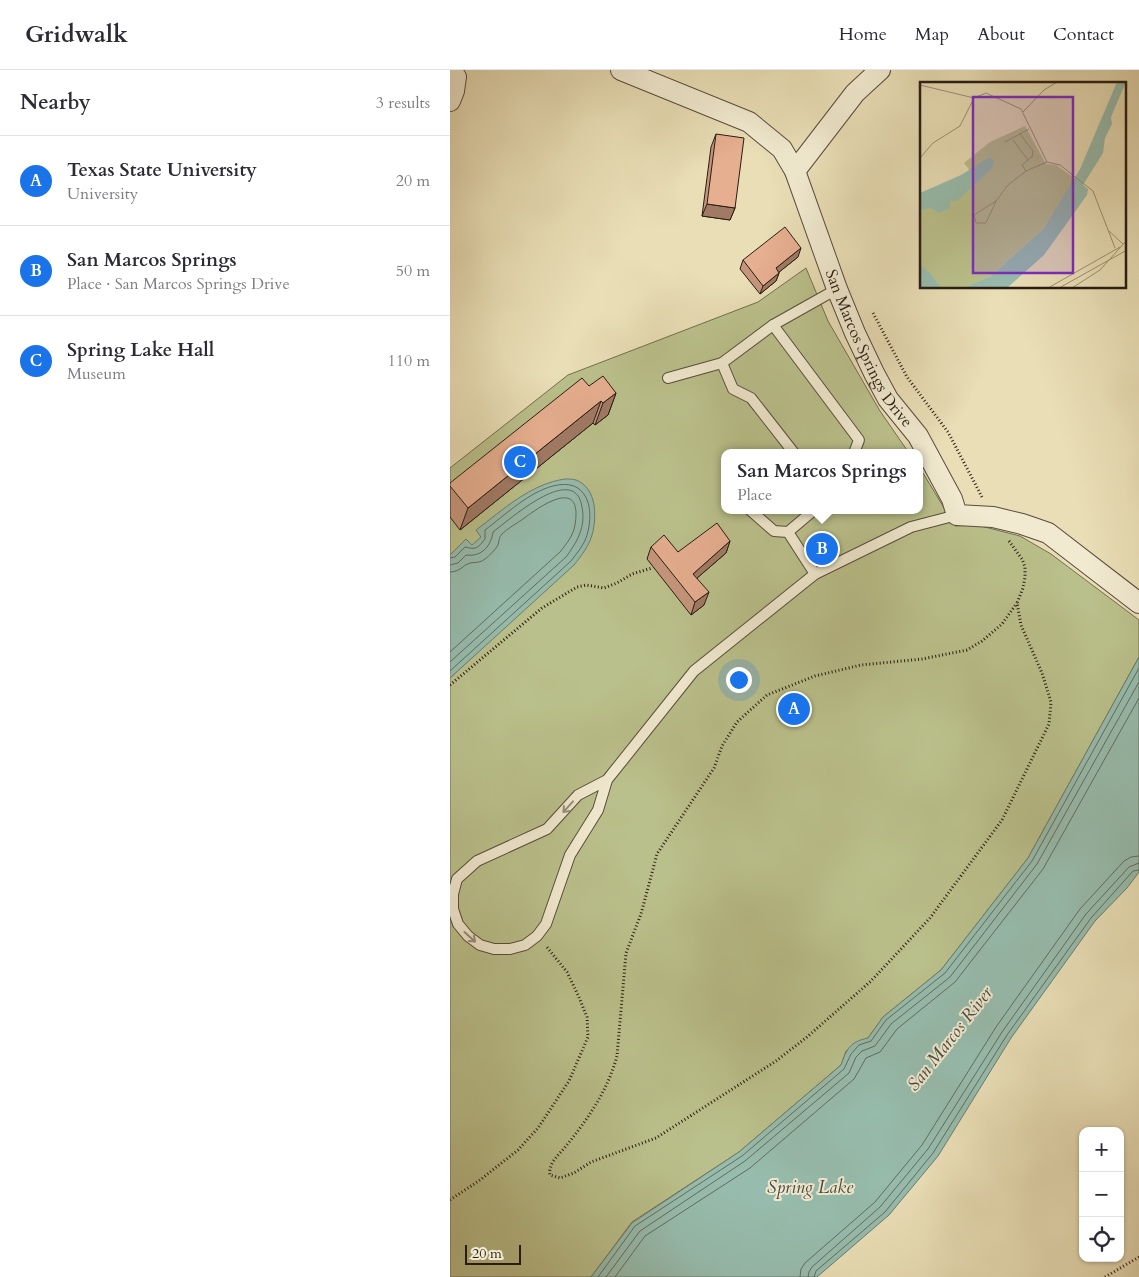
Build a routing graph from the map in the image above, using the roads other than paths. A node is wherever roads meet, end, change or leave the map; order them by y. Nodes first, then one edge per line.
1 (621, 70) edge
2 (880, 70) edge
3 (457, 73) edge
4 (450, 102) edge
5 (795, 171) junction
6 (837, 289) junction
7 (773, 325) junction
8 (722, 363) junction
9 (668, 378) dead end
10 (791, 449) edge
11 (856, 449) edge
12 (755, 514) edge
13 (809, 514) edge
14 (956, 515) junction
15 (788, 532) junction
16 (815, 574) junction
17 (1139, 603) edge
18 (607, 780) junction

1 - 5 street, San Marcos Springs Drive
2 - 5 street
3 - 4 street
5 - 6 street, San Marcos Springs Drive
6 - 7 lane
6 - 14 street, San Marcos Springs Drive
7 - 8 lane
7 - 11 lane
8 - 9 lane
8 - 10 lane
12 - 15 lane
13 - 15 lane
14 - 16 lane
14 - 17 street
15 - 16 lane
16 - 18 lane
18 -> 18 lane

